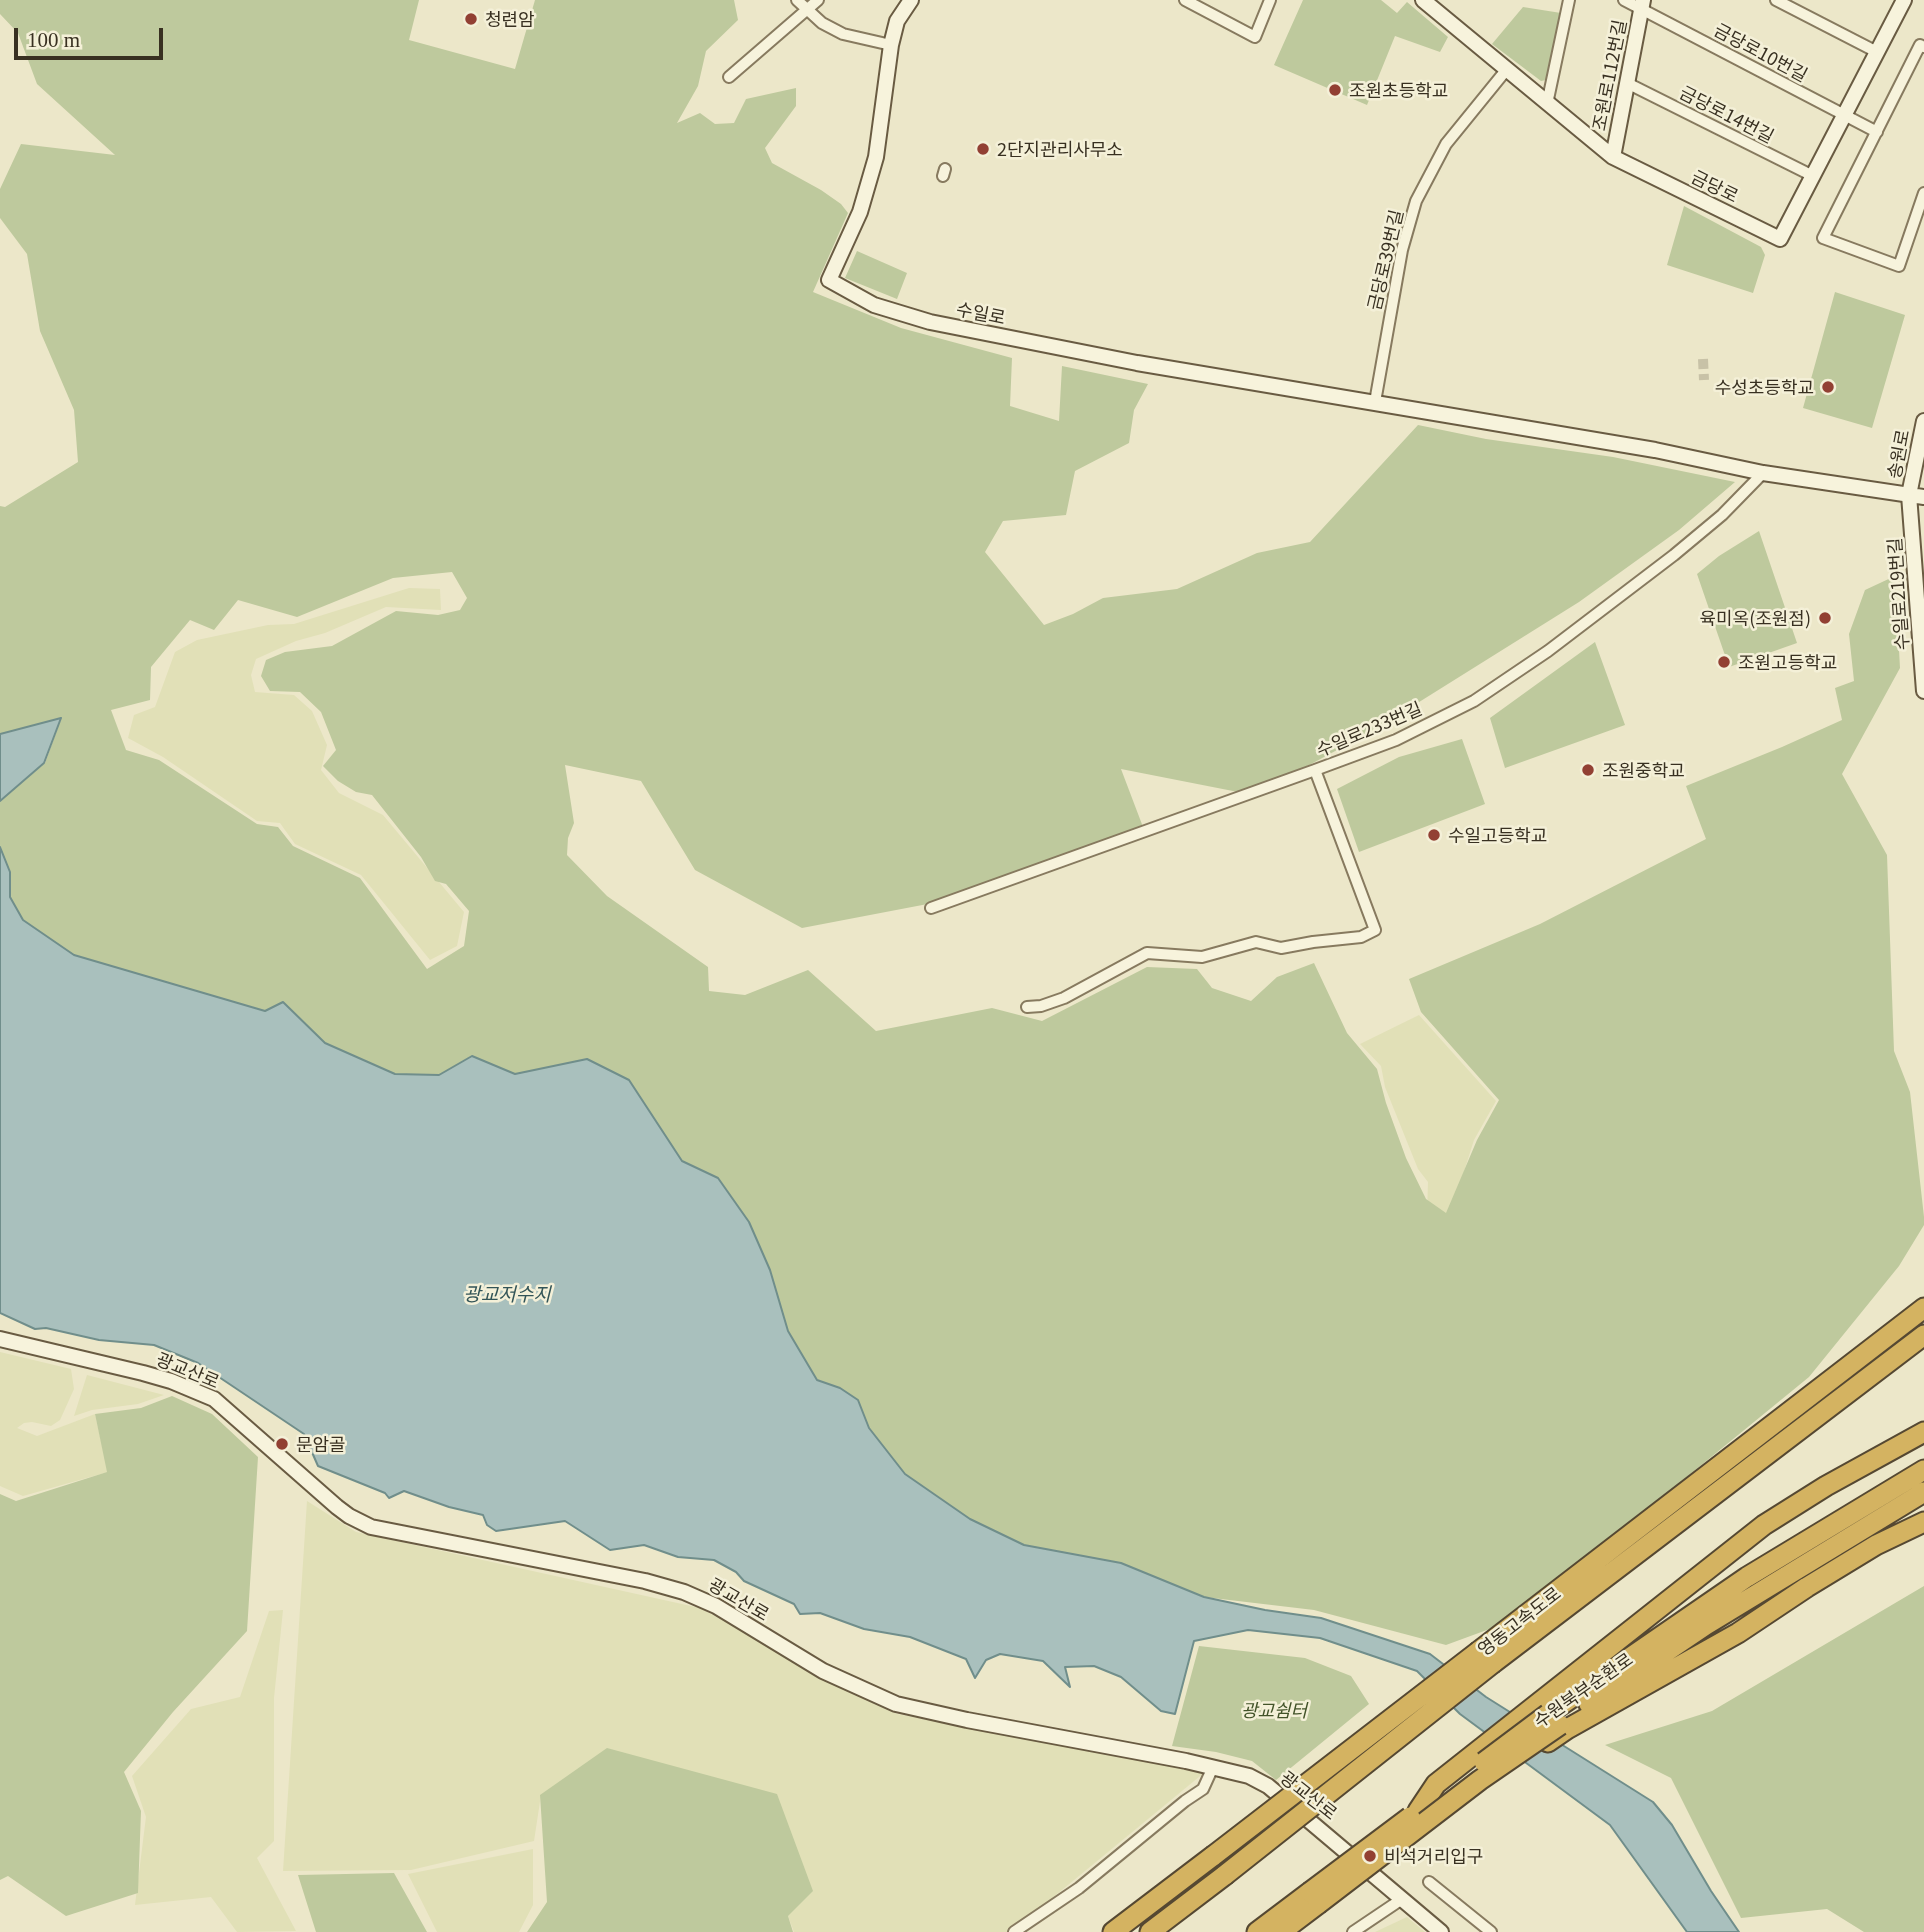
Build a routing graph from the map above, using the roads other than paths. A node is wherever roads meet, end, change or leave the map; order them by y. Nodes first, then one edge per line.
1 (797, 0) edge
2 (818, 0) edge
3 (911, 0) edge
4 (1185, 0) edge
5 (1270, 0) edge
6 (1423, 0) edge
7 (1569, 0) edge
8 (1624, 0) edge
9 (1776, 0) edge
10 (1904, 0) edge
11 (1642, 4) edge
12 (806, 10) junction
13 (891, 45) junction
14 (1924, 47) edge
15 (1877, 52) junction
16 (1507, 69) junction
17 (729, 77) dead end
18 (1627, 83) junction
19 (1547, 104) junction
20 (1843, 115) junction
21 (1877, 132) junction
22 (1613, 157) junction
23 (1811, 175) junction
24 (1924, 193) edge
25 (1375, 402) junction
26 (1924, 421) edge
27 (1763, 473) junction
28 (1917, 496) edge
29 (1924, 691) edge
30 (1315, 771) junction
31 (931, 908) dead end
32 (1027, 1007) dead end
33 (1924, 1308) edge
34 (1924, 1335) edge
35 (0, 1339) edge
36 (1924, 1432) edge
37 (1924, 1470) edge
38 (1924, 1492) edge
39 (1924, 1522) edge
40 (1486, 1657) junction
41 (1552, 1718) junction
42 (1213, 1768) junction
43 (1429, 1882) dead end
44 (1314, 1898) junction
45 (1402, 1899) junction
46 (1014, 1932) edge
47 (1113, 1932) edge
48 (1150, 1932) edge
49 (1257, 1932) edge
50 (1281, 1932) edge
51 (1353, 1932) edge
52 (1441, 1932) edge
53 (1491, 1932) edge

1 - 12 street
2 - 12 street
3 - 13 street
4 - 5 street
6 - 16 street, 금당로
7 - 19 street
8 - 11 street, 금당로10번길
9 - 15 street
10 - 15 street, 금당로
11 - 18 street, 조원로112번길
11 - 20 street, 금당로10번길
12 - 13 street
12 - 17 street
13 - 25 street, 수일로
14 - 21 street
15 - 20 street, 금당로
16 - 19 street, 금당로
16 - 25 street, 금당로39번길
18 - 22 street, 조원로112번길
18 - 23 street, 금당로14번길
19 - 22 street, 금당로
20 - 21 street, 금당로10번길
20 - 23 street, 금당로
21 - 24 street
22 - 23 street, 금당로
25 - 27 street
26 - 28 street, 송원로
27 - 28 street
27 - 30 street, 수일로233번길
28 - 29 street, 수일로219번길
30 - 31 street
30 - 32 street, 수일로233번길
33 - 40 highway, 영동고속도로
34 - 40 highway, 영동고속도로
35 - 42 street, 광교산로
36 - 41 highway
37 - 41 highway, 수원북부순환로
38 - 41 highway, 수원북부순환로
39 - 41 highway
40 - 47 highway, 영동고속도로, bridge
40 - 48 highway, 영동고속도로, bridge
41 - 44 highway, 수원북부순환로, bridge
41 - 44 highway, 수원북부순환로, bridge
42 - 45 street, 광교산로
42 - 46 street
43 - 53 street
44 - 49 highway, 수원북부순환로
44 - 50 highway, 수원북부순환로
45 - 51 street
45 - 52 street, 광교산로

